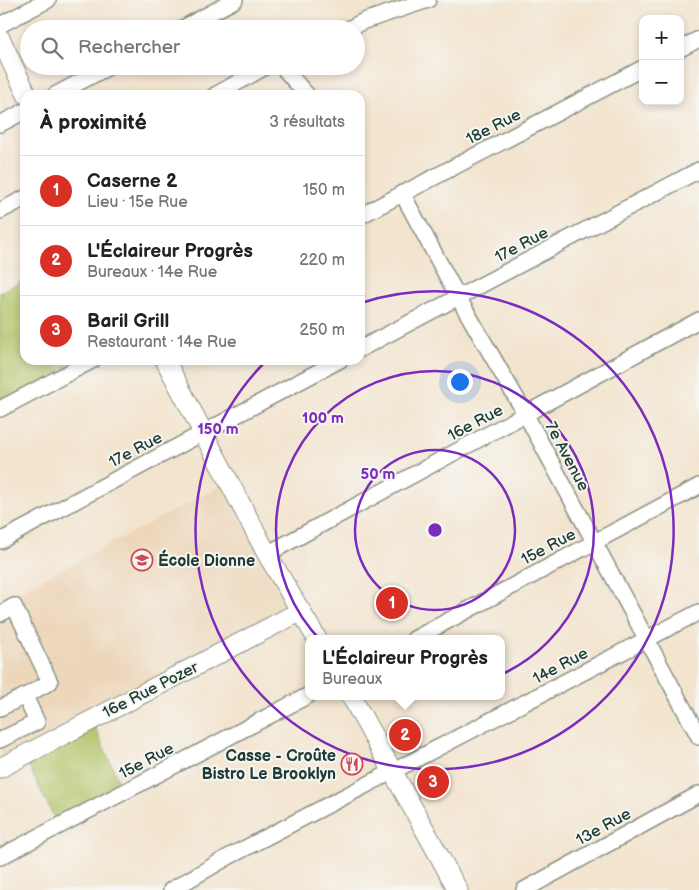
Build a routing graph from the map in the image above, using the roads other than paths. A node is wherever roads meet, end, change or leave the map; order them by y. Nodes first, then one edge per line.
1 (48, 0) edge
2 (235, 0) edge
3 (428, 0) edge
4 (198, 20) edge
5 (365, 22) edge
6 (0, 25) edge
7 (0, 38) edge
8 (699, 39) edge
9 (684, 47) edge
10 (639, 70) edge
11 (93, 75) edge
12 (251, 75) edge
13 (290, 75) edge
14 (25, 90) edge
15 (64, 90) edge
16 (224, 90) edge
17 (303, 90) edge
18 (20, 114) edge
19 (0, 124) edge
20 (699, 170) edge
21 (402, 193) junction
22 (20, 201) edge
23 (0, 212) edge
24 (365, 212) edge
25 (458, 297) junction
26 (699, 320) edge
27 (365, 347) edge
28 (84, 365) edge
29 (167, 365) edge
30 (331, 365) edge
31 (0, 409) edge
32 (526, 415) junction
33 (203, 433) junction
34 (699, 486) edge
35 (0, 541) edge
36 (594, 542) junction
37 (267, 554) junction
38 (301, 611) junction
39 (699, 612) edge
40 (0, 614) edge
41 (315, 635) edge
42 (421, 635) edge
43 (647, 640) junction
44 (25, 696) junction
45 (305, 697) edge
46 (353, 700) edge
47 (0, 708) edge
48 (699, 737) edge
49 (0, 740) edge
50 (0, 768) edge
51 (392, 772) junction
52 (699, 794) edge
53 (0, 857) edge
54 (171, 890) edge
55 (458, 890) edge
56 (524, 890) edge

1 - 6 street
2 - 4 street
3 - 5 street
7 - 14 main road
8 - 9 street
10 - 21 street, 18e Rue
11 - 15 street
12 - 16 street
13 - 17 street
18 - 19 street
20 - 25 street, 17e Rue
21 - 24 street, 18e Rue
21 - 25 street, 7e Avenue
22 - 23 street
25 - 27 street, 17e Rue
25 - 32 street, 7e Avenue
26 - 32 street, 16e Rue
28 - 31 street
29 - 33 main road
30 - 33 street, 17e Rue
32 - 36 street, 7e Avenue
32 - 37 street, 16e Rue
33 - 35 street, 17e Rue
33 - 37 main road
34 - 36 street, 15e Rue
36 - 42 street, 15e Rue
36 - 43 street, 7e Avenue
37 - 38 main road
38 - 41 main road
38 - 50 main road, 16e Rue Pozer
39 - 43 street, 14e Rue
40 - 44 street
43 - 48 street, 7e Avenue
43 - 51 street, 14e Rue
44 - 47 street
44 - 49 street
45 - 53 street, 15e Rue
46 - 51 main road
51 - 54 street, 14e Rue
51 - 55 main road
52 - 56 street, 13e Rue

